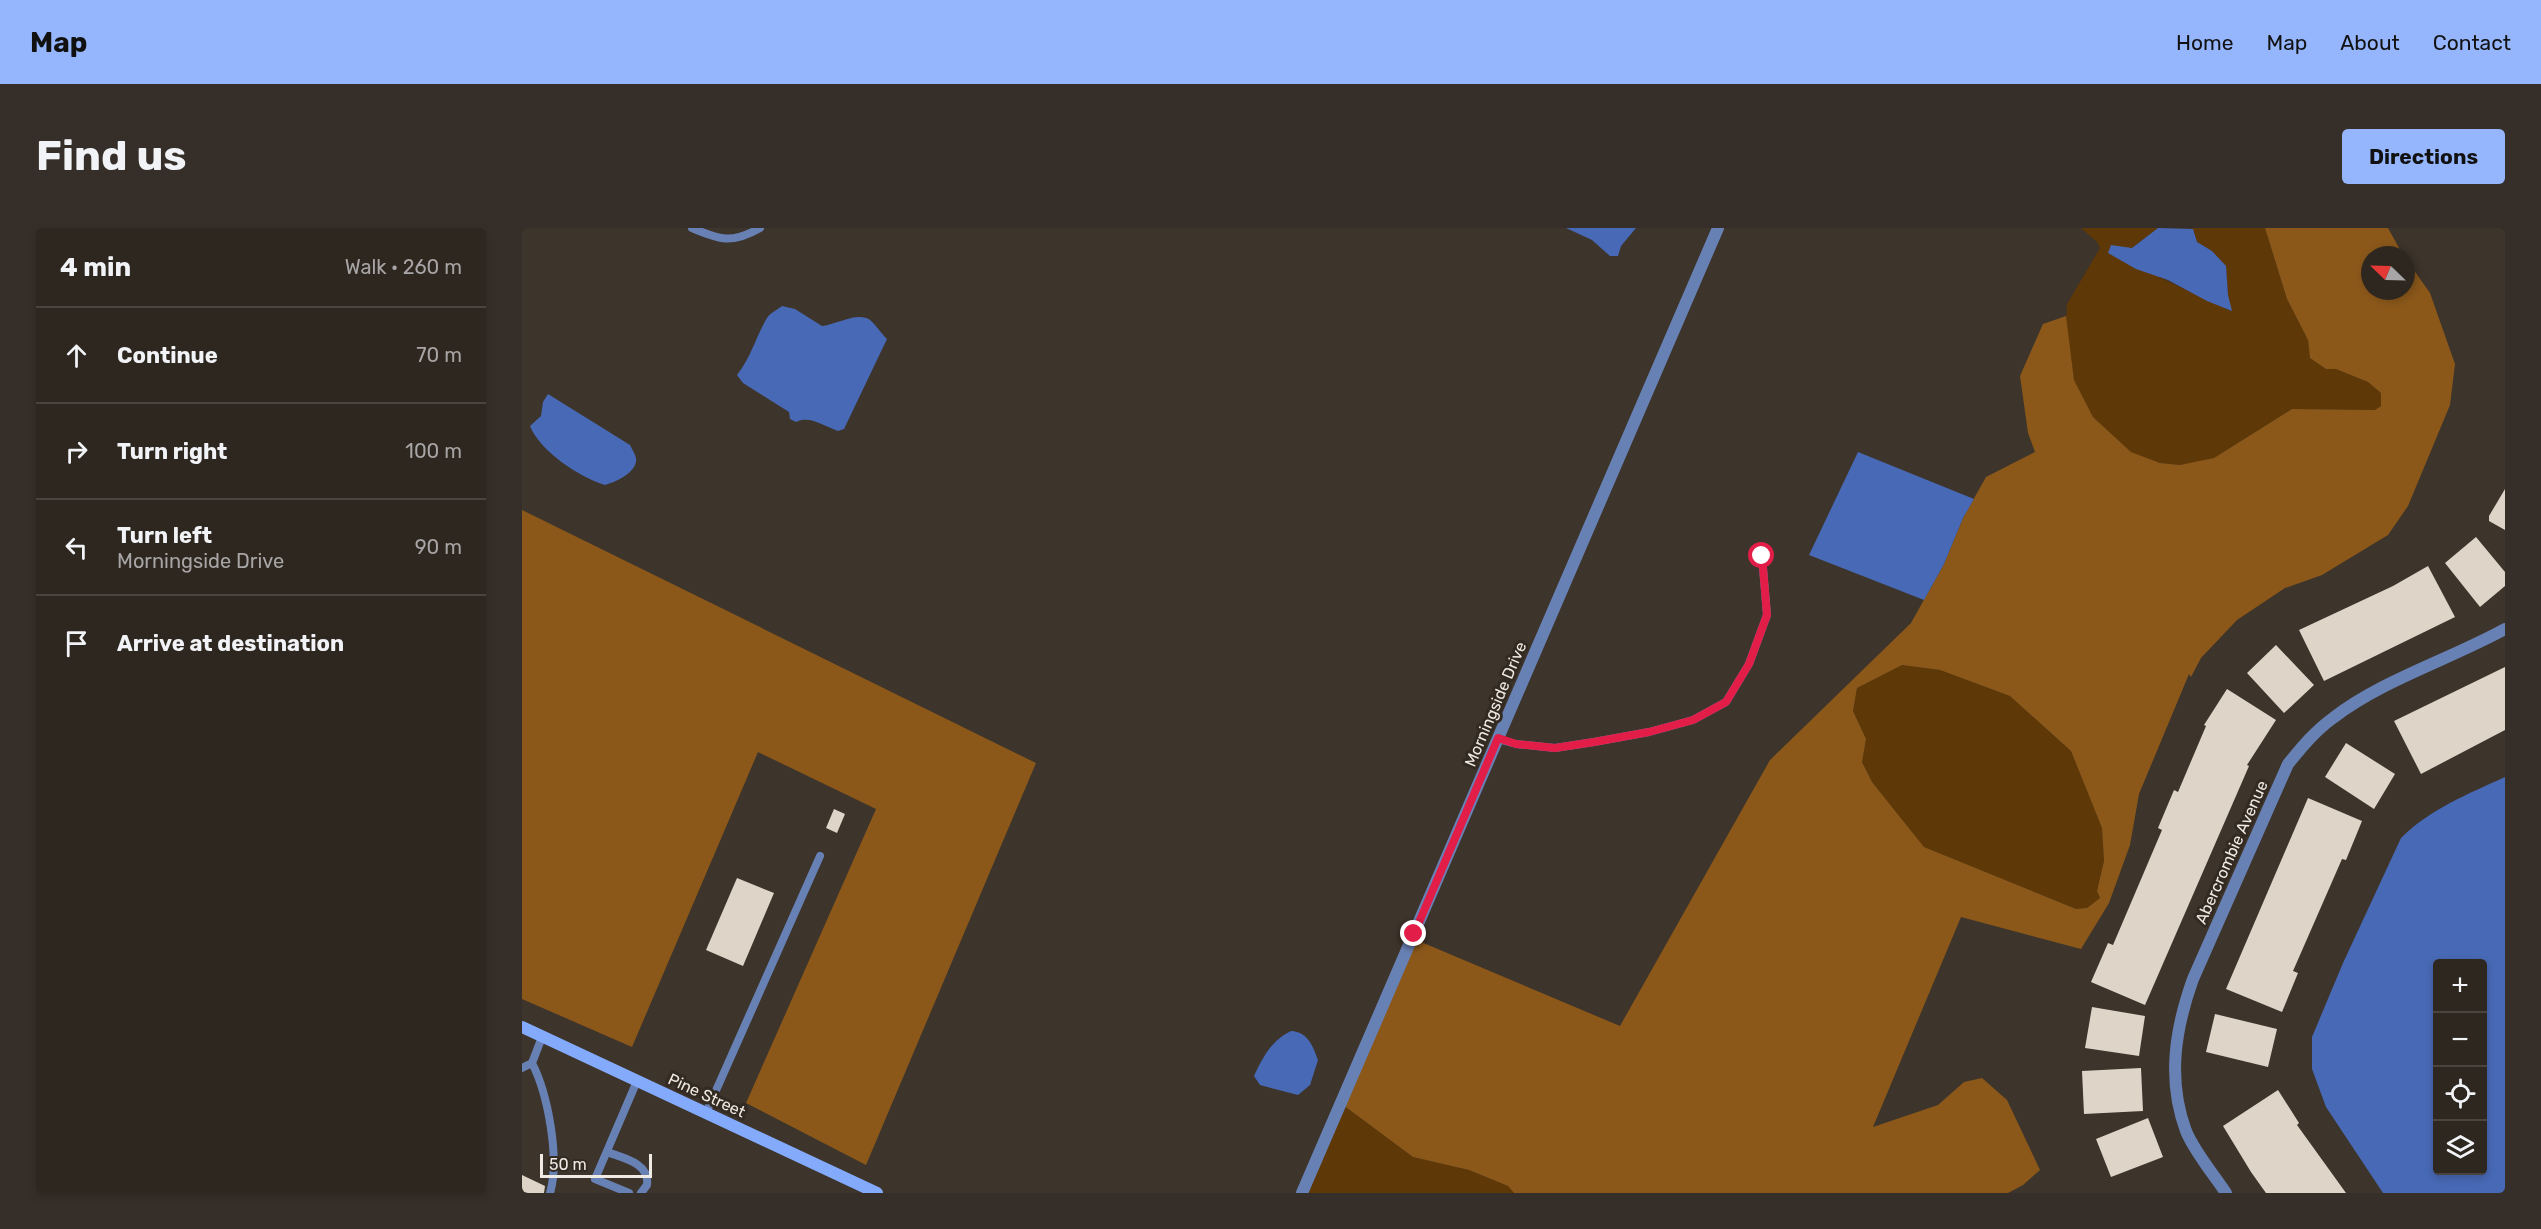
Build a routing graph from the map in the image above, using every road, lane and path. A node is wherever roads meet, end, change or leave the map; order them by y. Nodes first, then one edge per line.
1 (692, 228) edge
2 (760, 228) edge
3 (1718, 228) edge
4 (1762, 556) dead end
5 (2505, 629) edge
6 (1498, 738) junction
7 (820, 856) dead end
8 (522, 1027) edge
9 (542, 1037) junction
10 (532, 1063) junction
11 (522, 1068) edge
12 (637, 1081) junction
13 (706, 1113) junction
14 (607, 1152) junction
15 (550, 1193) edge
16 (629, 1193) edge
17 (641, 1193) edge
18 (878, 1193) edge
19 (1302, 1193) edge
20 (2226, 1193) edge

1 - 2 lane
3 - 6 street, Morningside Drive
4 - 6 lane
5 - 20 street, Abercrombie Avenue
6 - 19 street, Morningside Drive
7 - 13 lane
8 - 9 main road, Pine Street
9 - 10 lane
9 - 12 main road, Pine Street
10 - 11 lane
10 - 15 lane
12 - 13 main road, Pine Street
12 - 14 lane
13 - 18 main road, Pine Street
14 - 16 lane
14 - 17 lane

